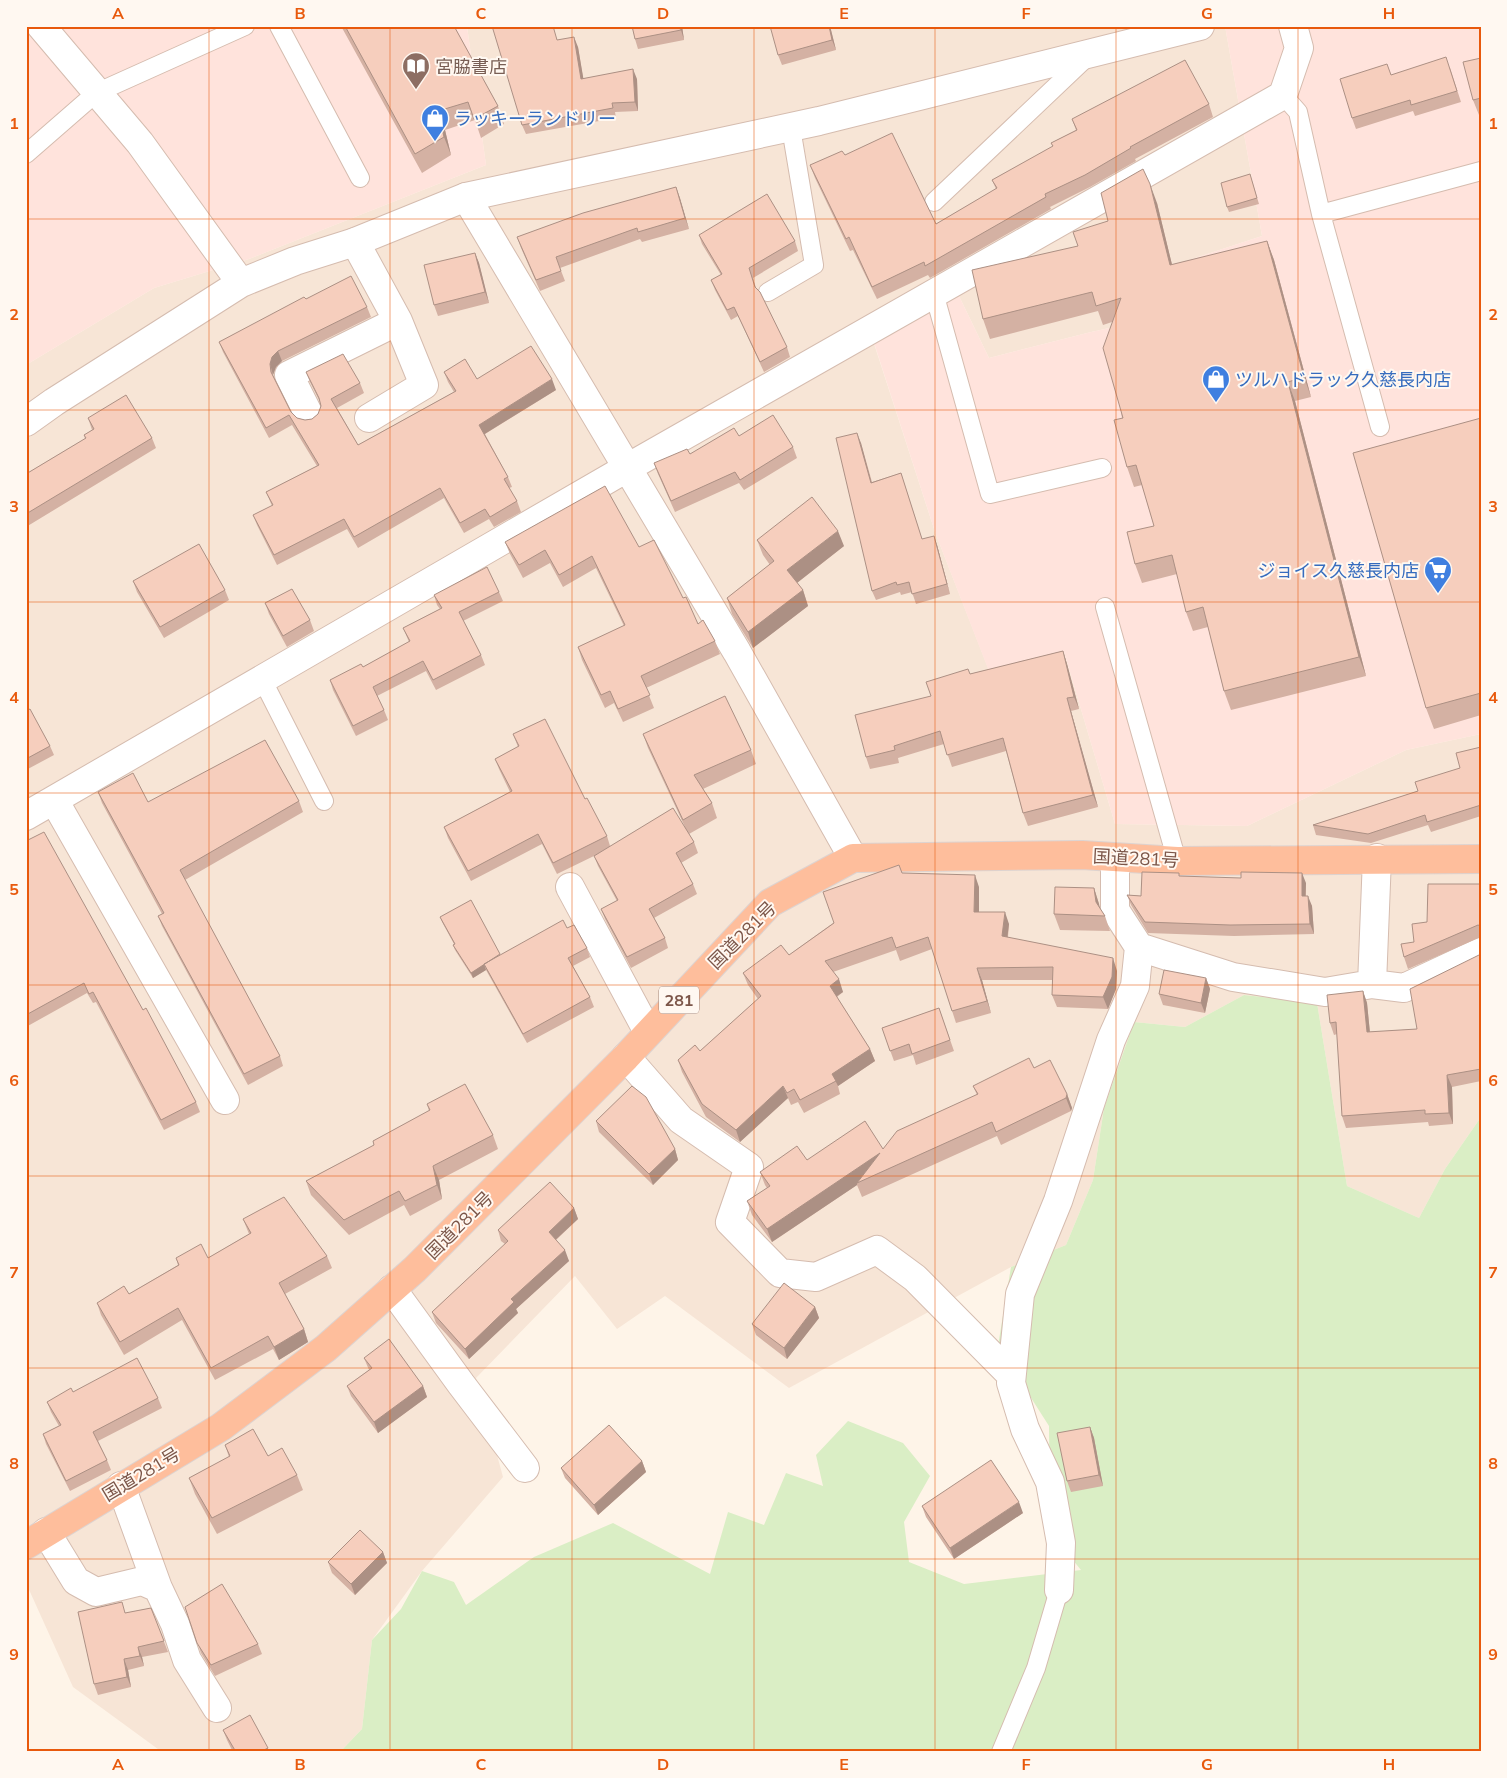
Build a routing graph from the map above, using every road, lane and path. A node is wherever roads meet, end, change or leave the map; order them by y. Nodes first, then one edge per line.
1 (41, 26) edge
2 (245, 26) edge
3 (279, 26) edge
4 (1200, 26) edge
5 (1294, 26) edge
6 (1090, 54) junction
7 (96, 93) junction
8 (1283, 95) junction
9 (792, 128) junction
10 (27, 151) edge
11 (1481, 171) edge
12 (360, 178) dead end
13 (466, 197) junction
14 (934, 202) dead end
15 (1321, 214) junction
16 (355, 242) junction
17 (241, 283) junction
18 (768, 292) dead end
19 (934, 293) junction
20 (398, 322) junction
21 (309, 416) dead end
22 (369, 418) dead end
23 (26, 422) edge
24 (1380, 427) dead end
25 (627, 468) junction
26 (1102, 468) dead end
27 (1105, 607) dead end
28 (262, 679) junction
29 (54, 800) junction
30 (324, 800) dead end
31 (26, 816) edge
32 (854, 858) junction
33 (1115, 858) junction
34 (1377, 858) junction
35 (1481, 859) edge
36 (1177, 861) junction
37 (570, 887) dead end
38 (1140, 947) junction
39 (1481, 952) edge
40 (1372, 984) junction
41 (648, 1032) junction
42 (626, 1057) junction
43 (225, 1100) dead end
44 (392, 1289) junction
45 (1012, 1375) junction
46 (525, 1468) dead end
47 (121, 1486) junction
48 (36, 1538) edge
49 (158, 1588) junction
50 (1059, 1590) joint
51 (217, 1708) dead end
52 (1001, 1752) edge

1 - 7 street
2 - 7 lane
3 - 12 lane
4 - 6 street
5 - 8 street
6 - 9 street
6 - 14 lane
7 - 10 lane
7 - 17 street
8 - 15 lane
8 - 19 street
9 - 13 street
9 - 18 lane
11 - 15 lane
13 - 16 street
13 - 25 street
15 - 24 lane
16 - 17 street
16 - 20 street
17 - 23 street
19 - 25 street
19 - 26 lane
20 - 21 street
20 - 22 street
25 - 28 street
25 - 32 street
27 - 36 lane
28 - 29 street
28 - 30 lane
29 - 31 street
29 - 43 street
32 - 33 highway, 国道281号 / 281
32 - 41 highway, 国道281号 / 281
33 - 36 highway, 国道281号 / 281
33 - 38 street
34 - 35 highway, 国道281号 / 281
34 - 36 highway, 国道281号 / 281
34 - 40 street
37 - 41 street
38 - 40 street
38 - 45 street
39 - 40 street
41 - 42 highway, 国道281号 / 281
42 - 44 highway, 国道281号 / 281
42 - 45 street
44 - 46 street
44 - 47 highway, 国道281号 / 281
45 - 50 street
47 - 48 highway, 国道281号 / 281
47 - 49 street
48 - 49 street
49 - 51 street
50 - 52 lane

